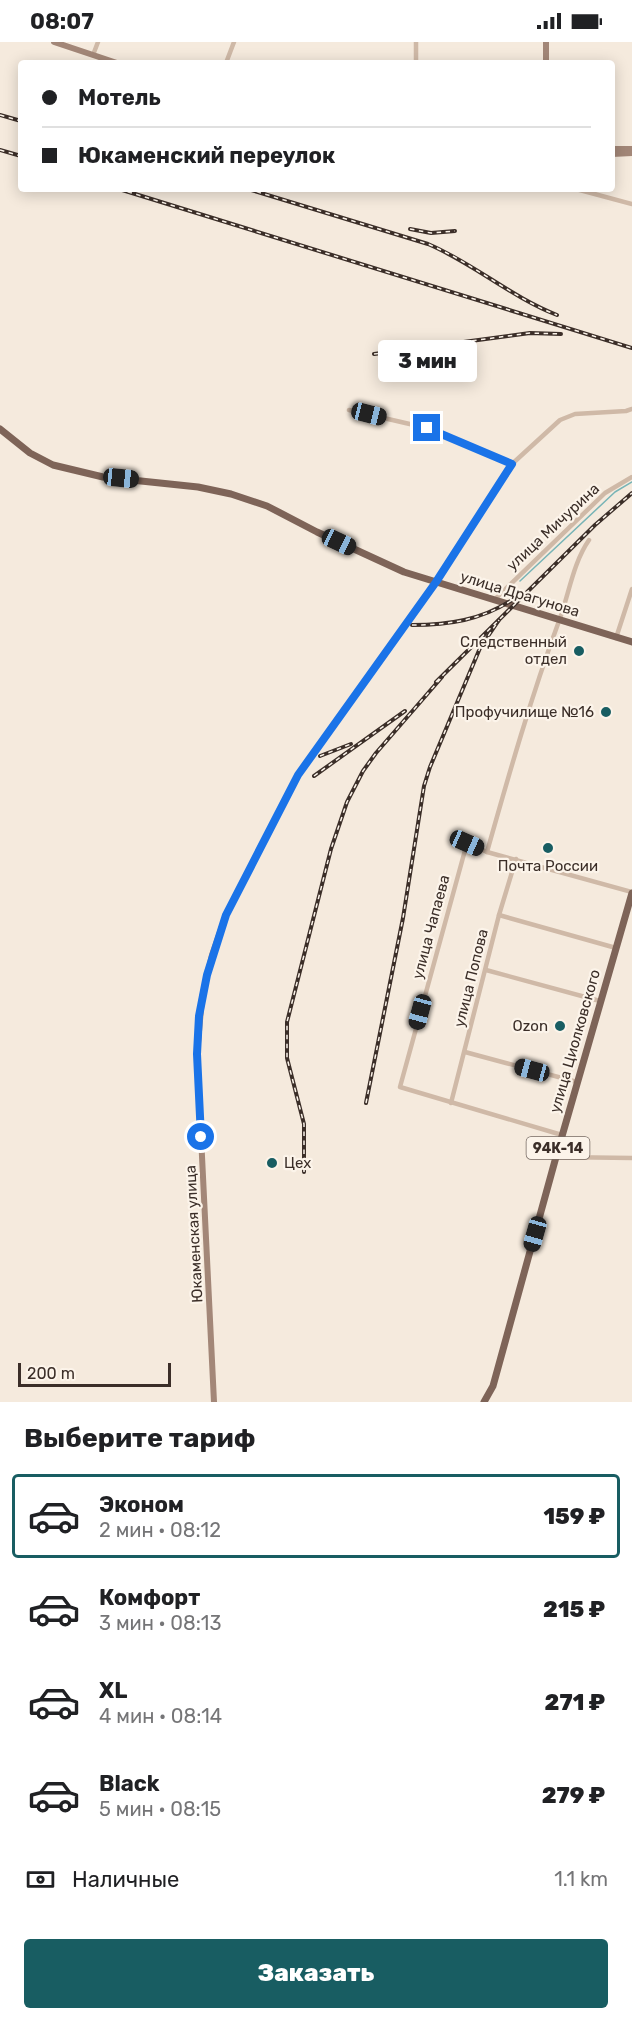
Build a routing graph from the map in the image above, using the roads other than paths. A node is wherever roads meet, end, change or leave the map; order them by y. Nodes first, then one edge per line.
1 (54, 42) edge
2 (98, 42) edge
3 (234, 42) edge
4 (416, 42) edge
5 (546, 42) edge
6 (93, 55) junction
7 (108, 60) edge
8 (227, 60) edge
9 (416, 60) edge
10 (546, 60) edge
11 (632, 149) edge
12 (615, 151) edge
13 (615, 151) edge
14 (632, 153) edge
15 (587, 192) edge
16 (632, 204) edge
17 (632, 409) edge
18 (349, 410) dead end
19 (0, 429) edge
20 (512, 464) junction
21 (632, 477) edge
22 (589, 540) dead end
23 (436, 582) junction
24 (632, 589) edge
25 (494, 600) junction
26 (559, 620) junction
27 (616, 638) junction
28 (632, 642) edge
29 (487, 852) junction
30 (516, 860) junction
31 (632, 893) edge
32 (499, 915) junction
33 (616, 948) junction
34 (486, 970) junction
35 (600, 1001) junction
36 (465, 1052) junction
37 (577, 1082) junction
38 (451, 1103) junction
39 (562, 1135) junction
40 (556, 1157) junction
41 (632, 1158) edge
42 (214, 1402) edge
43 (484, 1402) edge

1 - 6 street
2 - 6 street
3 - 8 street
4 - 9 street
5 - 10 street
6 - 7 street
11 - 12 street
13 - 14 street
15 - 16 street
17 - 20 street, Юкаменская улица
18 - 20 street
19 - 23 main road, улица Драгунова
20 - 23 street, Юкаменская улица
21 - 25 street, улица Мичурина
22 - 26 street
23 - 25 main road, улица Драгунова
23 - 42 street, Юкаменская улица
24 - 27 street
25 - 26 main road, улица Драгунова
26 - 27 main road, улица Драгунова
26 - 29 street
27 - 28 main road, улица Драгунова
29 - 30 street
29 - 38 street, улица Чапаева
30 - 31 street
30 - 32 street, улица Попова
31 - 33 main road, улица Циолковского / 94К-14
32 - 33 street
32 - 34 street, улица Попова
33 - 35 main road, улица Циолковского / 94К-14
34 - 35 street
34 - 36 street, улица Попова
35 - 37 main road, улица Циолковского / 94К-14
36 - 37 street
36 - 38 street, улица Попова
37 - 39 main road, улица Циолковского / 94К-14
38 - 39 street
39 - 40 main road, улица Циолковского / 94К-14
40 - 41 street
40 - 43 main road, улица Циолковского / 94К-14

